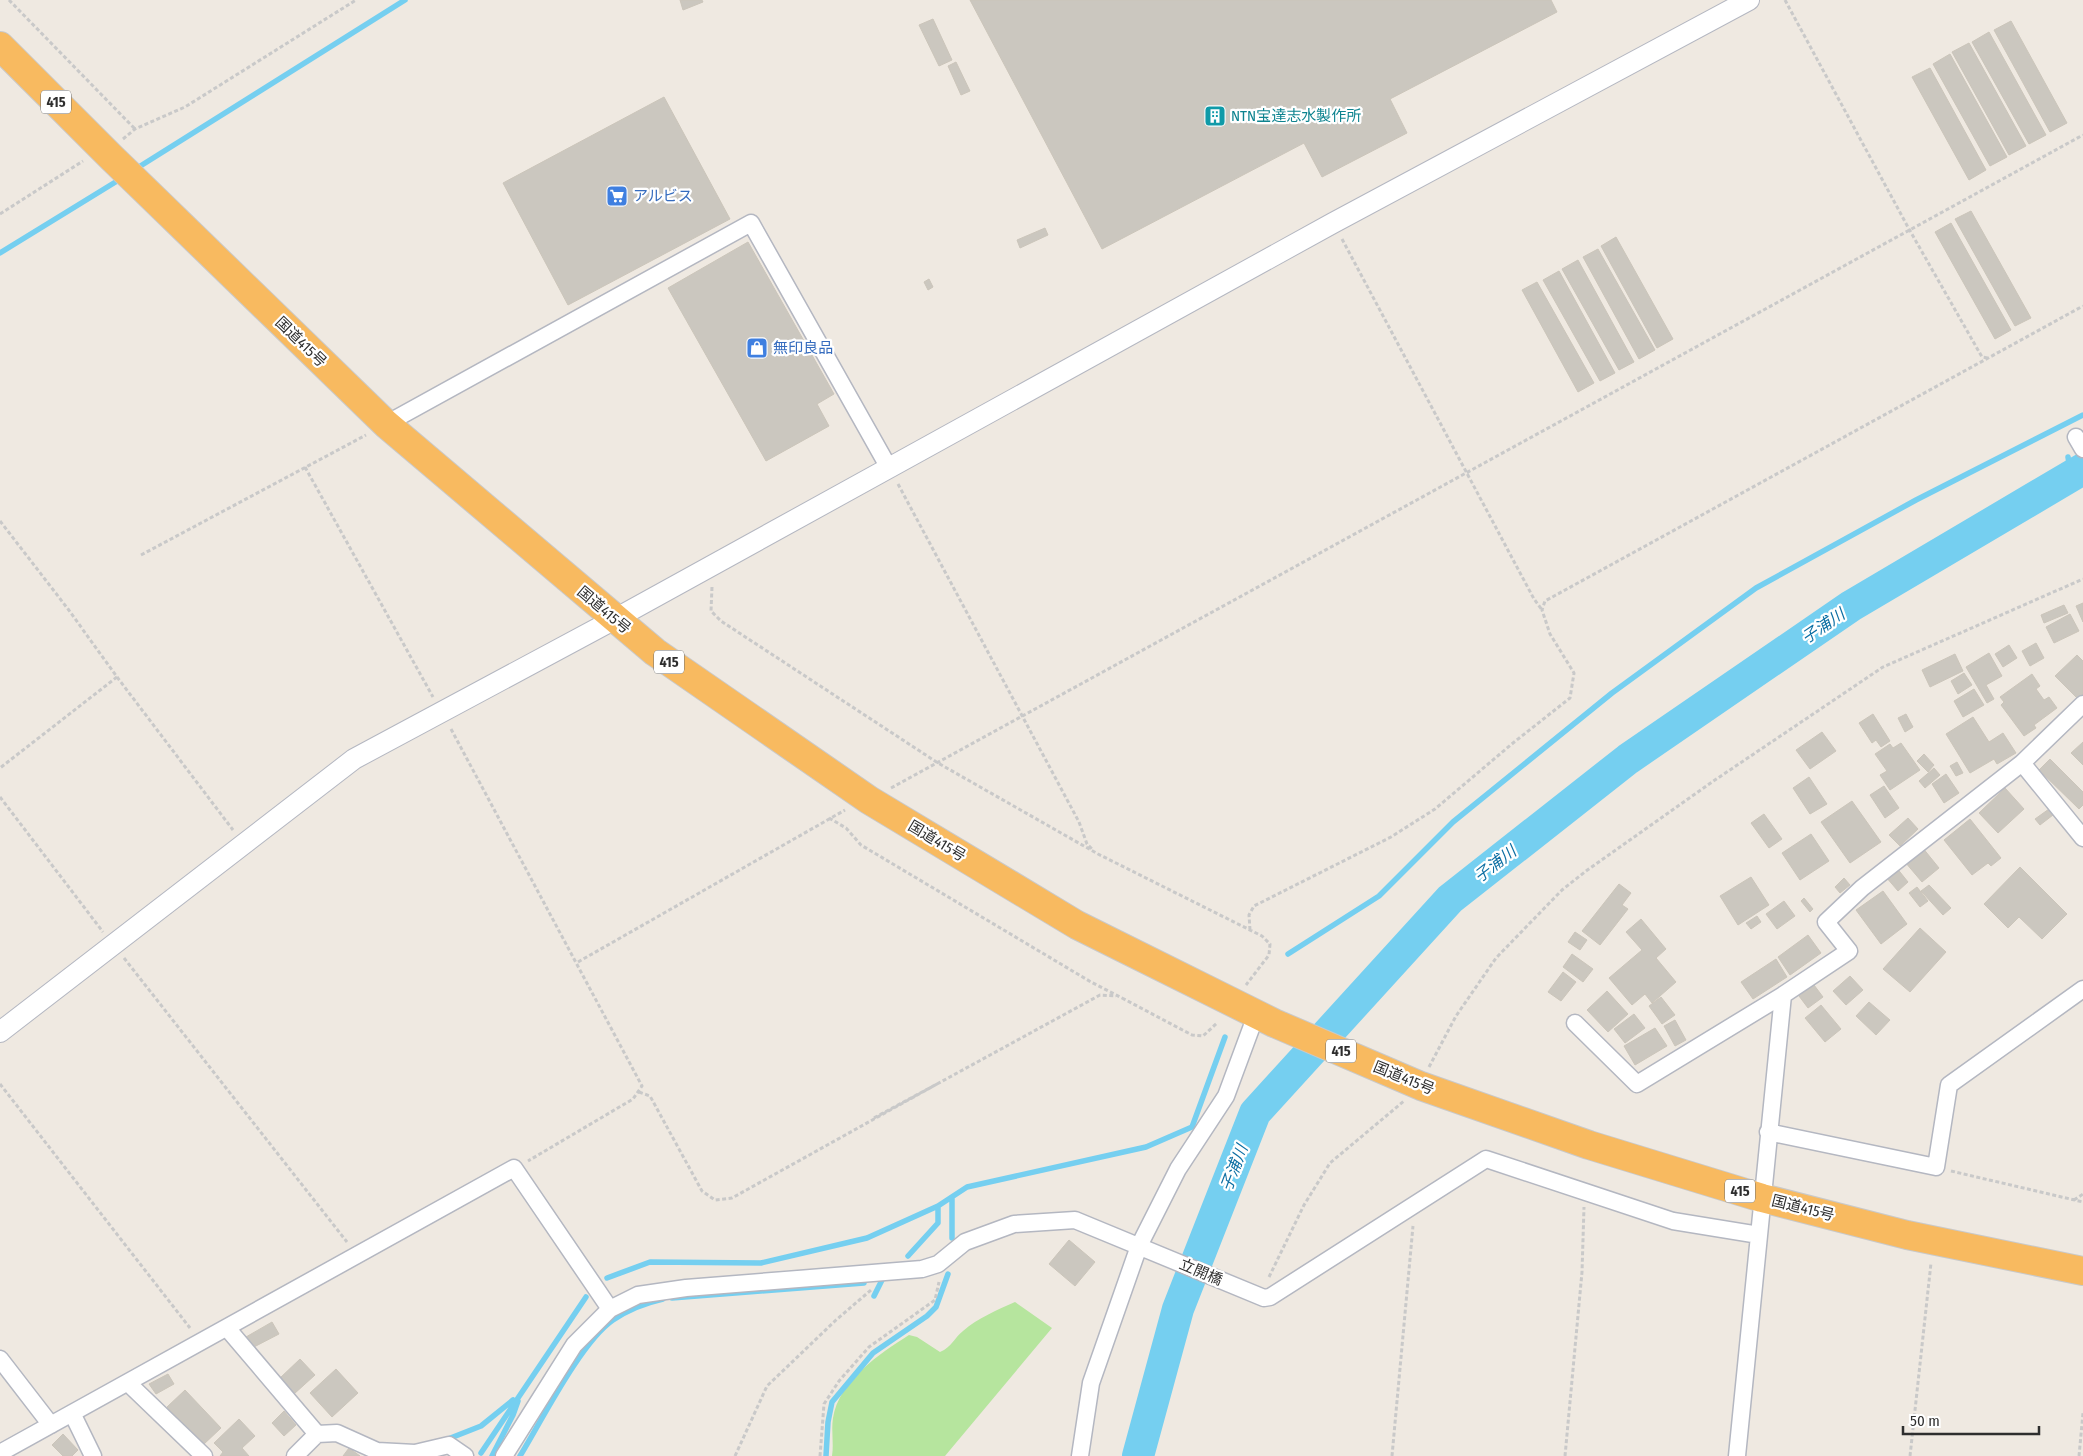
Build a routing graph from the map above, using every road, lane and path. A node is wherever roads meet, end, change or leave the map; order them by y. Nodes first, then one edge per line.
1 (9, 0) edge
2 (356, 0) edge
3 (1749, 0) edge
4 (1785, 0) edge
5 (0, 46) edge
6 (2083, 134) edge
7 (109, 155) junction
8 (0, 214) edge
9 (1333, 223) junction
10 (1909, 229) junction
11 (2083, 306) edge
12 (1989, 358) junction
13 (386, 424) junction
14 (306, 467) junction
15 (889, 468) junction
16 (1467, 474) junction
17 (0, 521) edge
18 (141, 555) dead end
19 (703, 570) junction
20 (2083, 579) edge
21 (1542, 610) junction
22 (615, 619) junction
23 (117, 677) junction
24 (2083, 704) edge
25 (442, 712) junction
26 (1022, 718) junction
27 (938, 763) junction
28 (2022, 763) junction
29 (0, 768) edge
30 (0, 797) edge
31 (869, 800) junction
32 (2083, 838) edge
33 (242, 843) junction
34 (1098, 854) junction
35 (1250, 930) junction
36 (113, 944) junction
37 (578, 962) junction
38 (2083, 989) edge
39 (1243, 990) dead end
40 (1783, 995) junction
41 (1122, 998) junction
42 (1265, 1019) junction
43 (1217, 1023) dead end
44 (1575, 1023) dead end
45 (0, 1032) edge
46 (1414, 1083) junction
47 (0, 1084) edge
48 (937, 1084) junction
49 (639, 1092) junction
50 (872, 1119) dead end
51 (1768, 1132) junction
52 (514, 1168) junction
53 (1936, 1168) junction
54 (1584, 1192) junction
55 (2083, 1194) edge
56 (1762, 1198) junction
57 (2074, 1200) junction
58 (2083, 1202) edge
59 (1415, 1205) junction
60 (1759, 1236) junction
61 (1933, 1240) junction
62 (1144, 1248) junction
63 (356, 1255) junction
64 (938, 1264) junction
65 (2083, 1271) edge
66 (870, 1275) junction
67 (1276, 1292) junction
68 (610, 1309) junction
69 (227, 1328) junction
70 (202, 1342) junction
71 (0, 1360) edge
72 (128, 1383) junction
73 (72, 1413) junction
74 (2083, 1413) edge
75 (51, 1425) junction
76 (317, 1434) junction
77 (0, 1453) edge
78 (93, 1456) edge
79 (204, 1456) edge
80 (295, 1456) edge
81 (465, 1456) edge
82 (504, 1456) edge
83 (735, 1456) edge
84 (820, 1456) edge
85 (1080, 1456) edge
86 (1392, 1456) edge
87 (1565, 1456) edge
88 (1737, 1456) edge
89 (1910, 1456) edge
90 (2079, 1456) edge

1 - 2 path
3 - 9 street
4 - 10 path
5 - 7 highway, 国道415号 / 415
6 - 10 path
7 - 8 path
7 - 13 highway, 国道415号 / 415
9 - 15 street
9 - 16 path
10 - 12 path
10 - 16 path
11 - 12 path
12 - 21 path
13 - 14 path
13 - 15 street
13 - 22 highway, 国道415号 / 415
14 - 18 path
14 - 25 path
15 - 19 street
15 - 26 path
16 - 21 path
16 - 26 path
17 - 23 path
19 - 22 street
19 - 27 path
20 - 46 path
21 - 35 path
22 - 25 street
22 - 31 highway, 国道415号 / 415
23 - 29 path
23 - 33 path
24 - 28 street
25 - 33 street
25 - 37 path
26 - 27 path
26 - 34 path
27 - 31 path
27 - 34 path
28 - 32 street
28 - 40 street
30 - 36 path
31 - 42 highway, 国道415号 / 415
33 - 36 street
34 - 35 path
35 - 39 path
36 - 45 street
36 - 63 path
37 - 41 path
37 - 49 path
38 - 53 street
40 - 44 street
40 - 51 street
41 - 43 path
41 - 48 path
42 - 46 highway, 国道415号 / 415
42 - 62 street
46 - 56 highway, 国道415号 / 415
46 - 67 path
47 - 70 path
48 - 49 path
48 - 50 path
49 - 52 path
51 - 53 street
51 - 56 street
52 - 63 street
52 - 68 street
53 - 57 path
54 - 59 street
54 - 60 street
54 - 87 path
55 - 57 path
56 - 60 street
56 - 61 highway, 国道415号 / 415
57 - 58 path
59 - 67 street
59 - 86 path
60 - 88 street
61 - 65 highway, 国道415号 / 415
61 - 89 path
62 - 64 street, 立開橋
62 - 67 street, 立開橋
62 - 85 street
63 - 69 street
64 - 66 street
64 - 84 path
66 - 68 street
66 - 83 path
68 - 82 street
69 - 70 street
69 - 76 street
70 - 72 street
71 - 75 street
72 - 73 street
72 - 79 street
73 - 75 street
73 - 78 street
74 - 90 path
75 - 77 street
76 - 80 street
76 - 81 street

